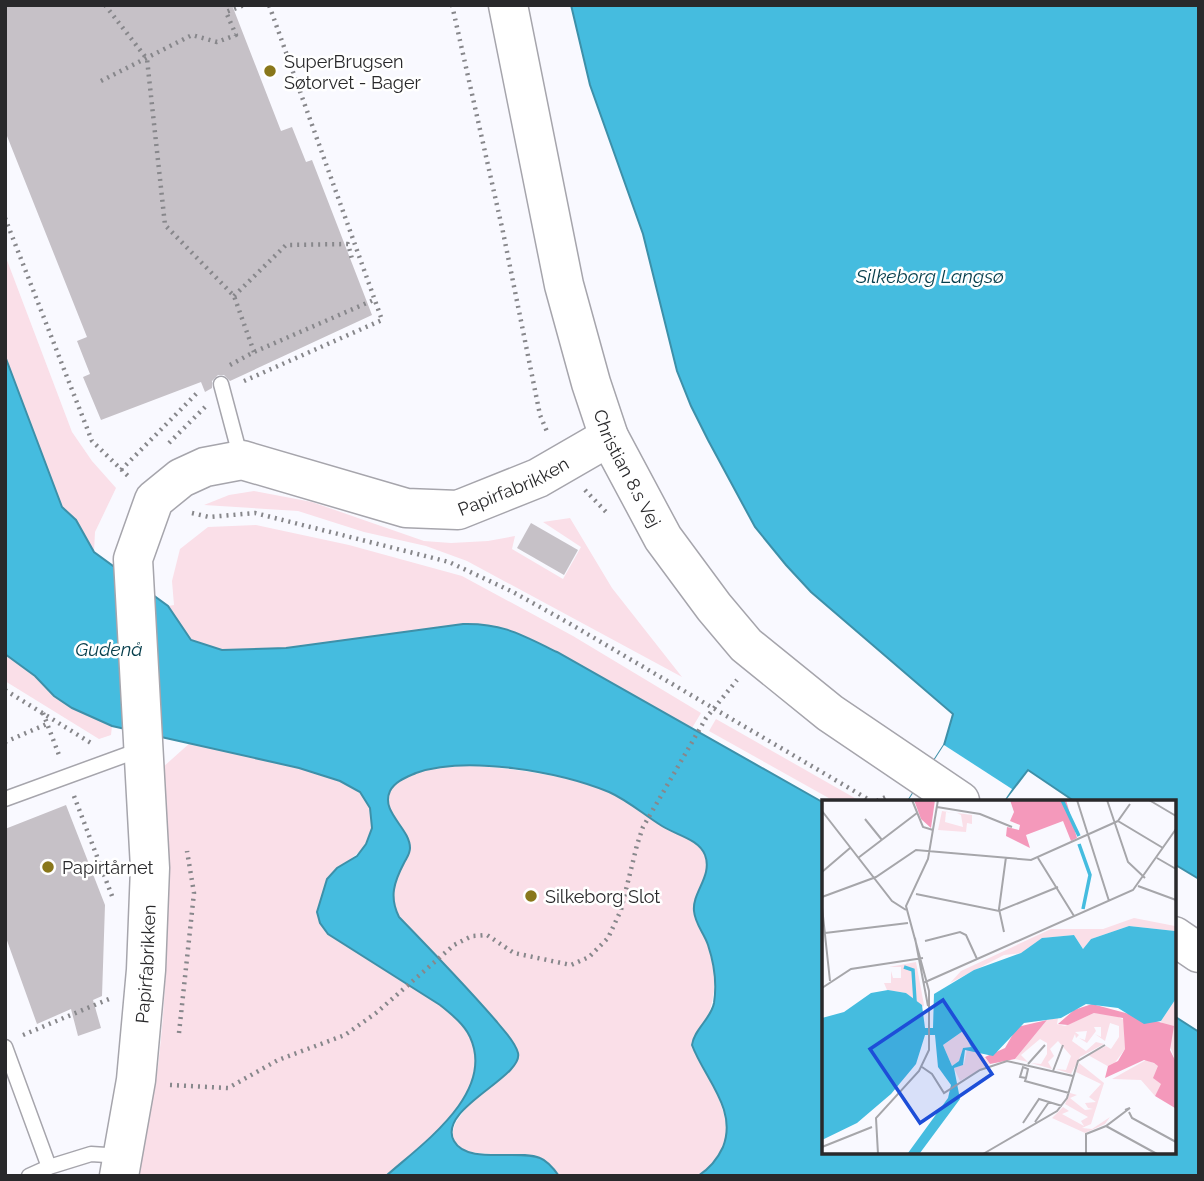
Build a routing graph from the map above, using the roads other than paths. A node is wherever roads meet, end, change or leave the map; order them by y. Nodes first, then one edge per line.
1 (508, 5) edge
2 (222, 387) road end
3 (609, 437) junction
4 (242, 460) junction
5 (130, 754) junction
6 (5, 799) edge
7 (958, 800) edge
8 (11, 1042) edge
9 (121, 1166) edge
10 (49, 1167) junction
11 (30, 1176) edge

1 - 3 street, Christian 8.s Vej
2 - 4 lane
3 - 4 street, Papirfabrikken
3 - 7 street, Christian 8.s Vej
4 - 5 street, Papirfabrikken
5 - 6 lane
5 - 9 street, Papirfabrikken
8 - 10 lane
9 - 10 lane, Papirfabrikken
10 - 11 lane, Papirfabrikken

